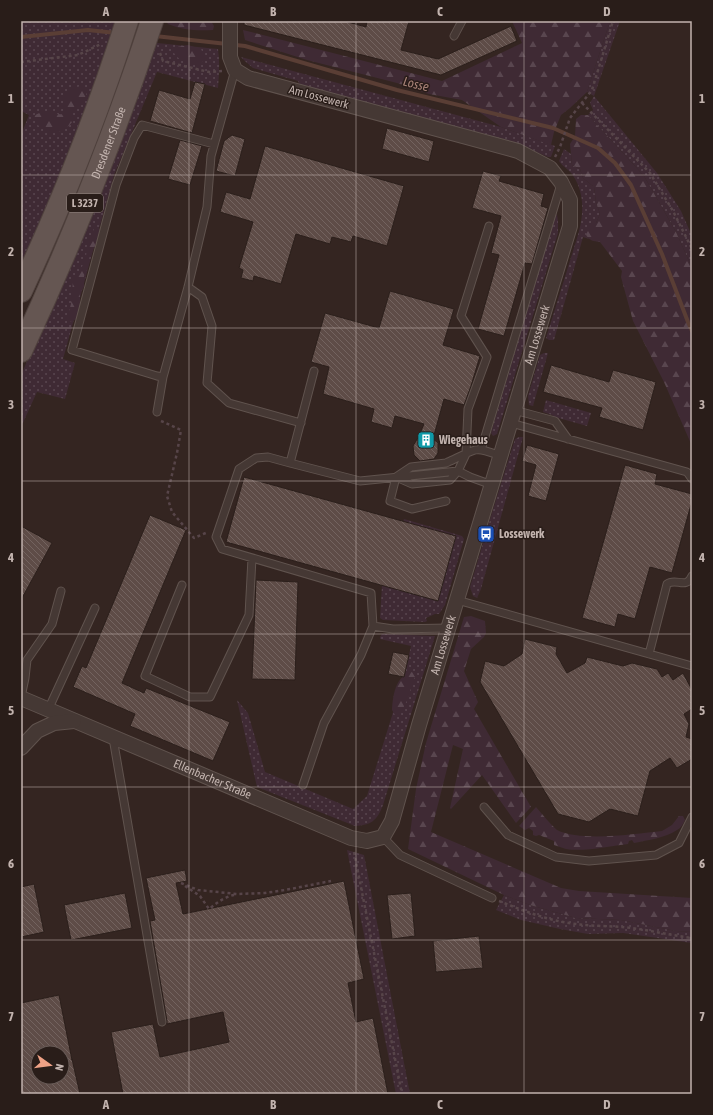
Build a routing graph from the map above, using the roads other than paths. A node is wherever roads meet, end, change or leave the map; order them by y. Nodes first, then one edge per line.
1 (127, 21) edge
2 (152, 21) edge
3 (462, 21) edge
4 (230, 25) edge
5 (454, 36) dead end
6 (234, 70) junction
7 (214, 144) junction
8 (561, 182) junction
9 (488, 226) dead end
10 (188, 287) junction
11 (21, 291) edge
12 (21, 351) edge
13 (314, 371) dead end
14 (163, 377) junction
15 (157, 412) road end
16 (513, 417) junction
17 (301, 423) junction
18 (568, 439) junction
19 (481, 450) junction
20 (466, 454) junction
21 (501, 456) junction
22 (290, 463) junction
23 (458, 471) junction
24 (396, 477) junction
25 (692, 479) edge
26 (492, 484) junction
27 (446, 501) dead end
28 (252, 558) junction
29 (692, 576) edge
30 (182, 585) dead end
31 (61, 591) dead end
32 (457, 600) junction
33 (95, 608) dead end
34 (373, 626) junction
35 (449, 628) junction
36 (649, 654) junction
37 (692, 666) edge
38 (21, 698) edge
39 (48, 710) junction
40 (74, 721) junction
41 (113, 738) junction
42 (21, 748) edge
43 (303, 785) dead end
44 (484, 807) dead end
45 (692, 817) edge
46 (383, 837) junction
47 (492, 898) road end
48 (162, 1022) dead end

1 - 11 main road, Dresdener Straße / L 3237
2 - 12 main road, Dresdener Straße / L 3237
3 - 5 lane
4 - 6 street
6 - 7 lane
6 - 8 street, Am Lossewerk
7 - 10 lane
7 - 14 lane
8 - 16 street, Am Lossewerk
8 - 19 lane
9 - 20 lane
10 - 14 lane
10 - 17 lane
13 - 17 lane
14 - 15 lane
16 - 18 lane
16 - 18 lane
16 - 21 street, Am Lossewerk
17 - 22 lane
18 - 25 lane
19 - 20 lane
19 - 21 lane
20 - 23 lane
20 - 24 lane
21 - 26 street, Am Lossewerk
22 - 24 lane
22 - 28 lane
23 - 24 lane
23 - 26 lane
24 - 27 lane
26 - 32 street, Am Lossewerk
28 - 30 lane
28 - 34 lane
29 - 36 lane
31 - 38 lane
32 - 35 street, Am Lossewerk
32 - 36 lane
33 - 39 lane
34 - 35 lane
34 - 43 lane
35 - 46 street, Am Lossewerk
36 - 37 lane
38 - 39 street, Ellenbacher Straße
39 - 40 street, Ellenbacher Straße
40 - 41 street, Ellenbacher Straße
40 - 42 street
41 - 46 street, Ellenbacher Straße
41 - 48 lane
44 - 45 lane
46 - 47 lane

